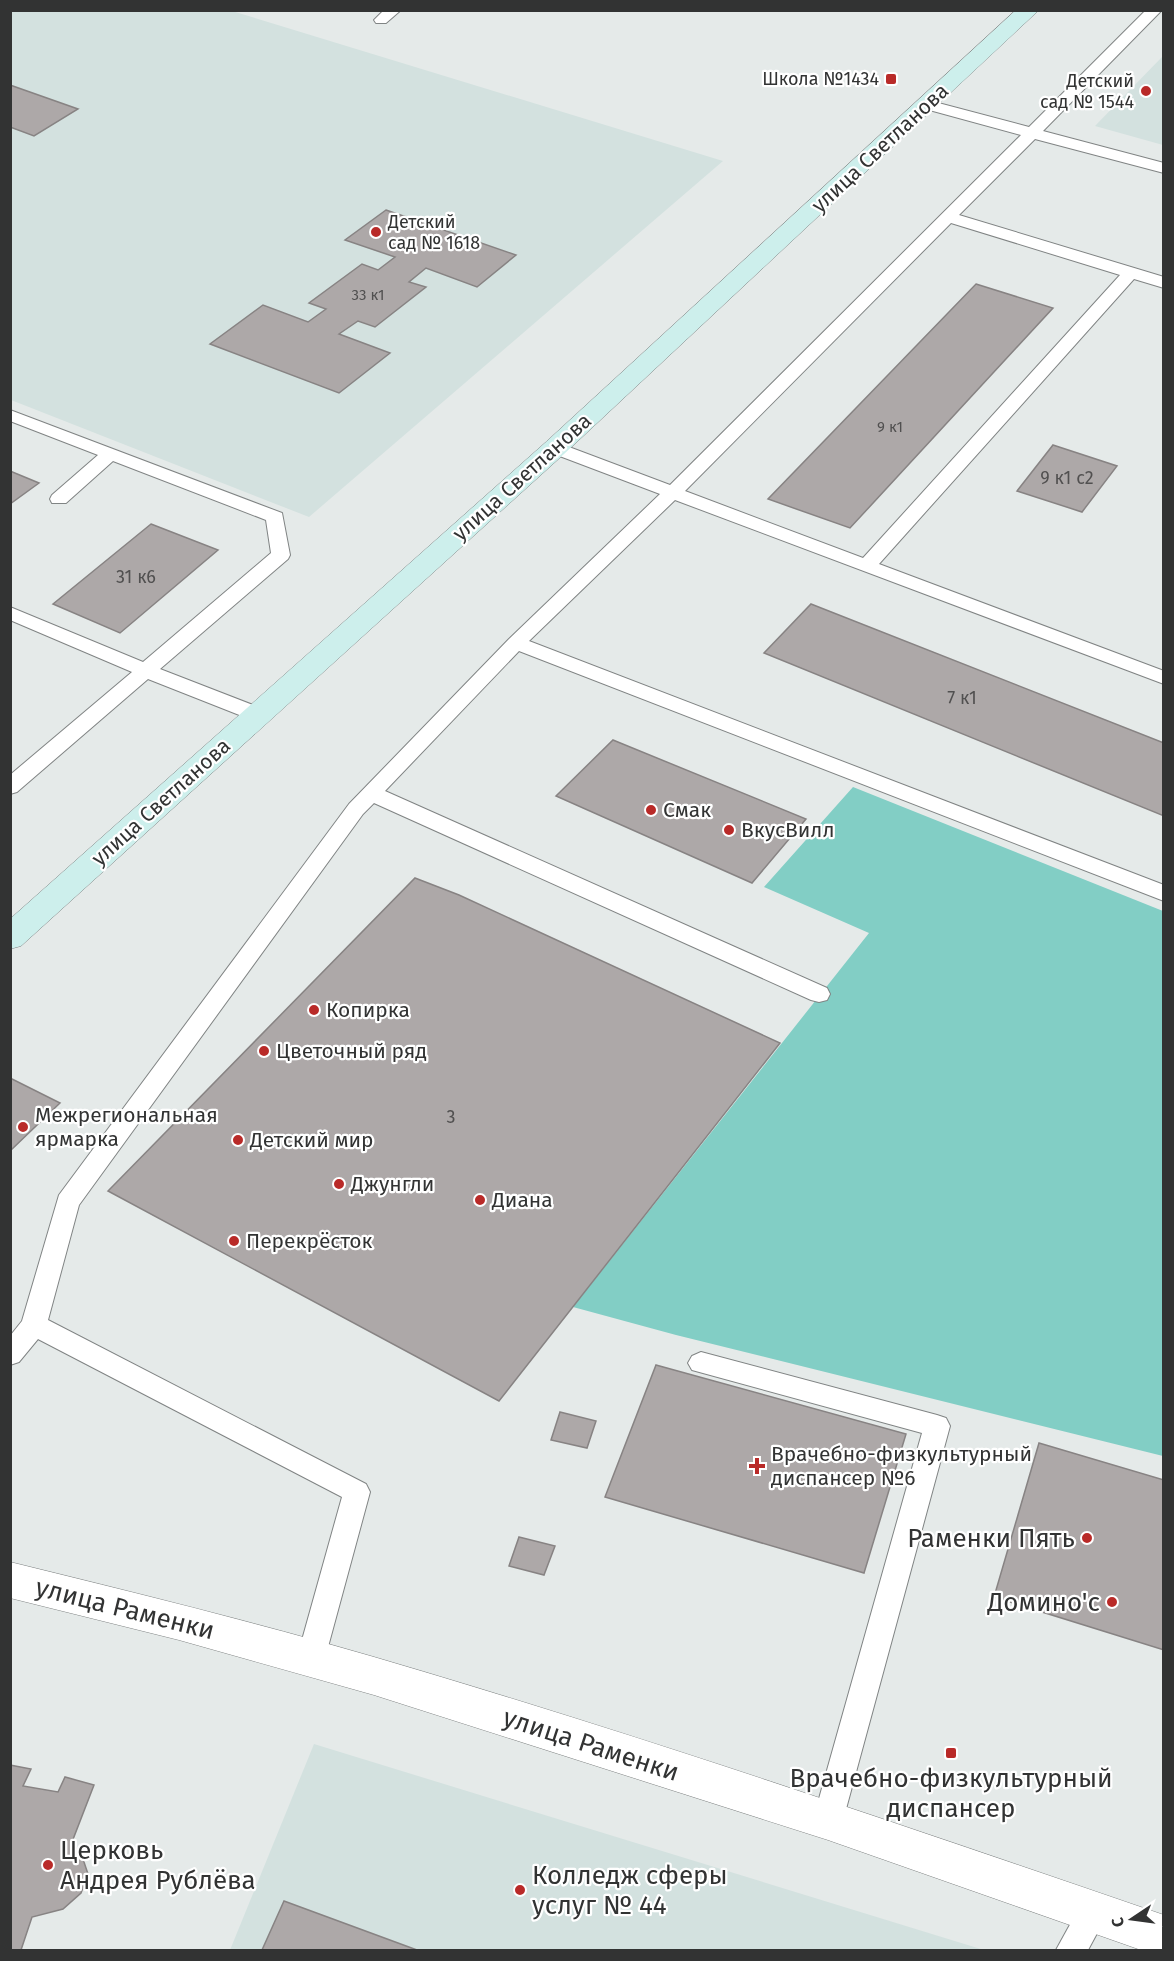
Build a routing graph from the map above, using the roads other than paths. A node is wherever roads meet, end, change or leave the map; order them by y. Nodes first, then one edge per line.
1 (394, 10) edge
2 (1029, 10) edge
3 (1155, 10) edge
4 (381, 20) dead end
5 (927, 105) junction
6 (1034, 132) junction
7 (1164, 168) edge
8 (949, 216) junction
9 (1131, 273) junction
10 (1164, 283) edge
11 (10, 414) edge
12 (555, 448) junction
13 (111, 453) junction
14 (672, 493) junction
15 (59, 498) dead end
16 (866, 566) junction
17 (10, 613) edge
18 (516, 643) junction
19 (144, 670) junction
20 (1164, 678) edge
21 (259, 715) junction
22 (10, 787) edge
23 (370, 793) junction
24 (1164, 894) edge
25 (10, 938) edge
26 (819, 994) dead end
27 (34, 1325) junction
28 (10, 1355) edge
29 (701, 1363) dead end
30 (10, 1580) edge
31 (311, 1658) junction
32 (828, 1820) junction
33 (1094, 1911) junction
34 (1164, 1937) edge
35 (1071, 1950) edge

1 - 4 lane
2 - 5 street, улица Светланова
3 - 6 lane
5 - 6 lane
5 - 12 street, улица Светланова
6 - 7 lane
6 - 8 lane
8 - 9 lane
8 - 14 lane
9 - 10 lane
9 - 16 lane
11 - 13 lane
12 - 14 lane
12 - 21 street, улица Светланова
13 - 15 lane
13 - 19 lane
14 - 16 lane
14 - 18 lane
16 - 20 lane
17 - 19 lane
18 - 23 lane
18 - 24 lane
19 - 21 lane
19 - 22 lane
21 - 25 street, улица Светланова
23 - 26 lane
23 - 27 lane
27 - 28 lane
27 - 31 lane
29 - 32 lane
30 - 31 street, улица Раменки
31 - 32 street, улица Раменки
32 - 33 street, улица Раменки
33 - 34 street, улица Раменки
33 - 35 lane

